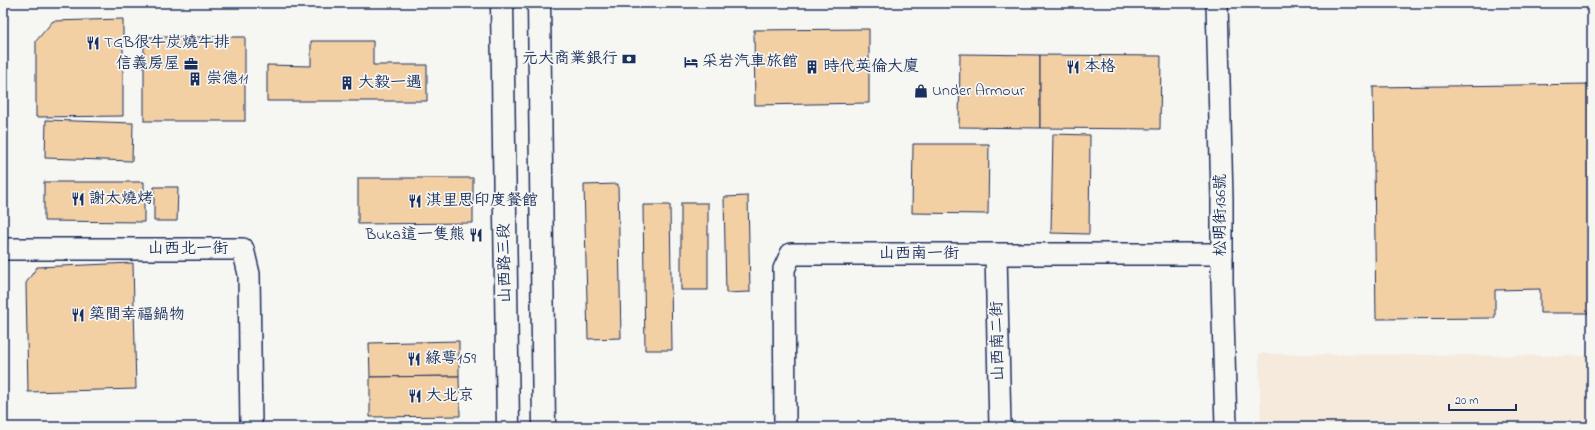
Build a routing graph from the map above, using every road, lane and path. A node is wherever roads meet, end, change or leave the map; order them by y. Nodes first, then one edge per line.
1 (502, 3) edge
2 (539, 3) edge
3 (1217, 3) edge
4 (3, 249) edge
5 (996, 254) junction
6 (1222, 254) junction
7 (251, 427) edge
8 (508, 427) edge
9 (544, 427) edge
10 (785, 427) edge
11 (1000, 427) edge
12 (1226, 427) edge

1 - 8 street, 山西路三段
2 - 9 street
3 - 6 street, 松明街136號
4 - 7 street, 山西北一街
5 - 6 street, 山西南一街
5 - 10 street, 山西南一街
5 - 11 street, 山西南二街
6 - 12 street, 松明街136號

